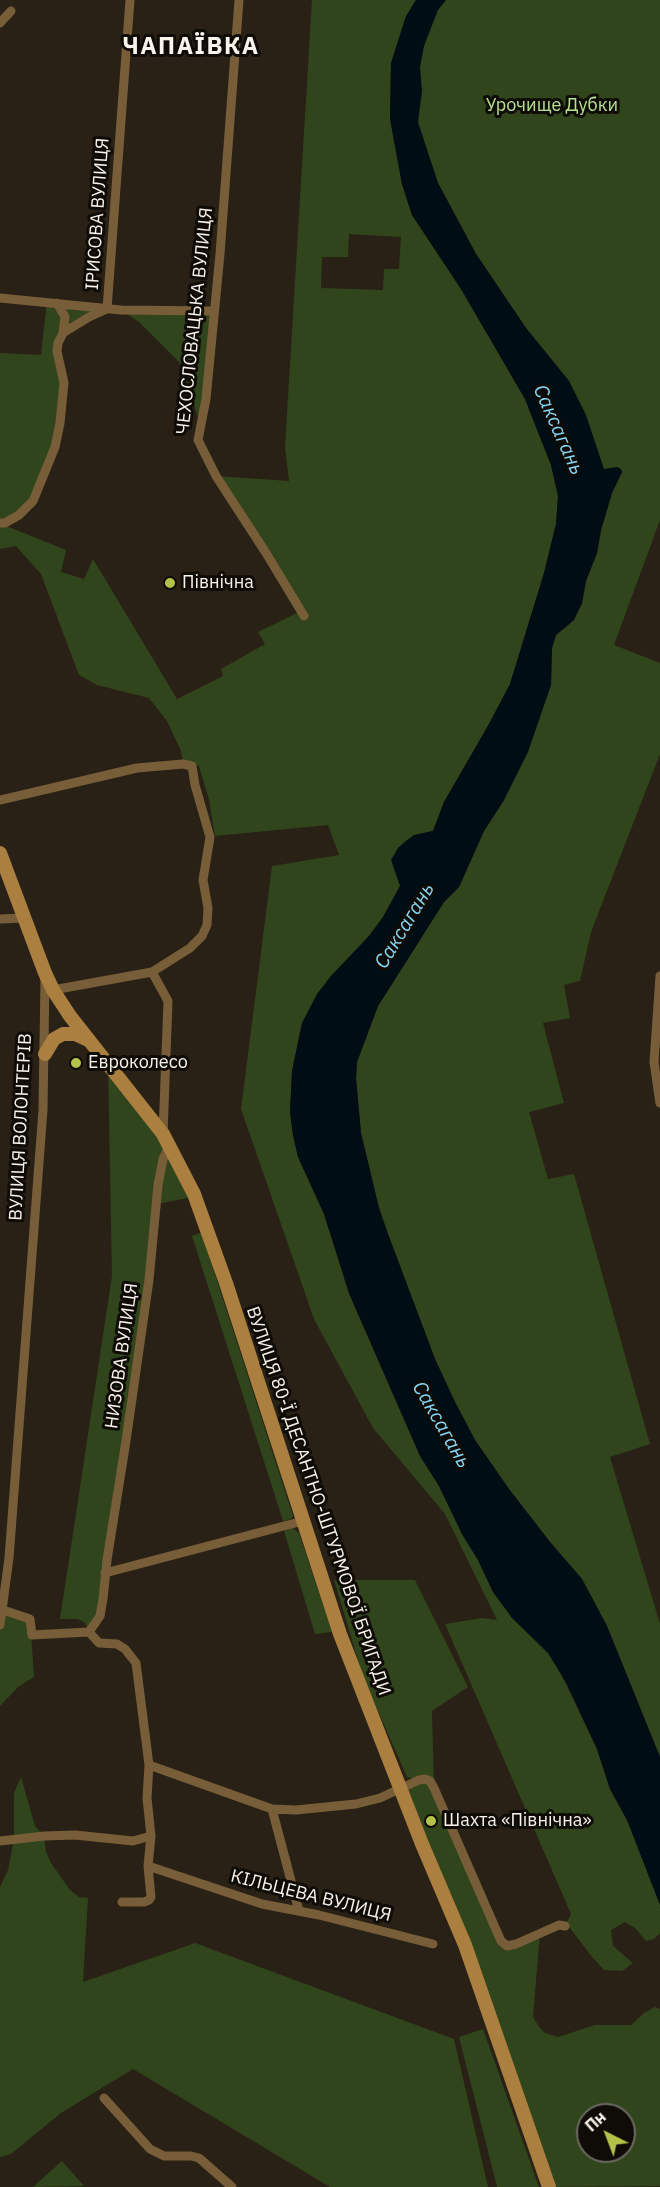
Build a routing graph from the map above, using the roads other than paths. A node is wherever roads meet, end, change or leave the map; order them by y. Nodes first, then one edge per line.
1 (130, 0) edge
2 (239, 0) edge
3 (11, 11) dead end
4 (0, 22) edge
5 (0, 298) edge
6 (57, 303) junction
7 (107, 309) junction
8 (214, 311) junction
9 (63, 333) junction
10 (0, 523) edge
11 (304, 616) dead end
12 (0, 800) edge
13 (0, 853) edge
14 (24, 918) junction
15 (0, 919) edge
16 (152, 972) junction
17 (45, 973) junction
18 (660, 976) edge
19 (54, 990) junction
20 (91, 1042) junction
21 (45, 1054) junction
22 (660, 1103) edge
23 (166, 1139) junction
24 (303, 1521) junction
25 (105, 1574) junction
26 (3, 1610) junction
27 (0, 1625) edge
28 (89, 1632) junction
29 (149, 1765) junction
30 (400, 1788) junction
31 (272, 1809) junction
32 (151, 1836) junction
33 (0, 1841) edge
34 (148, 1866) junction
35 (122, 1902) dead end
36 (299, 1911) junction
37 (565, 1926) dead end
38 (433, 1944) dead end
39 (104, 2098) dead end
40 (232, 2187) edge
41 (549, 2187) edge

1 - 7 street, ІРИСОВА ВУЛИЦЯ
2 - 8 street, ЧЕХОСЛОВАЦЬКА ВУЛИЦЯ
3 - 4 street
5 - 6 street
6 - 7 street
6 - 9 street
7 - 8 street
7 - 9 street, ІРИСОВА ВУЛИЦЯ
8 - 11 street, ЧЕХОСЛОВАЦЬКА ВУЛИЦЯ
9 - 10 street
12 - 16 street
13 - 14 street, ВУЛИЦЯ ВОЛОНТЕРІВ
14 - 15 street
14 - 17 street, ВУЛИЦЯ ВОЛОНТЕРІВ
16 - 19 street
16 - 23 street, НИЗОВА ВУЛИЦЯ
17 - 19 street, ВУЛИЦЯ 80-Ї ДЕСАНТНО-ШТУРМОВОЇ БРИГАДИ
17 - 21 street, ВУЛИЦЯ ВОЛОНТЕРІВ
18 - 22 street
19 - 20 street, ВУЛИЦЯ 80-Ї ДЕСАНТНО-ШТУРМОВОЇ БРИГАДИ
20 - 21 street
20 - 23 street, ВУЛИЦЯ 80-Ї ДЕСАНТНО-ШТУРМОВОЇ БРИГАДИ
21 - 26 street, ВУЛИЦЯ ВОЛОНТЕРІВ
23 - 24 street, ВУЛИЦЯ 80-Ї ДЕСАНТНО-ШТУРМОВОЇ БРИГАДИ
23 - 25 street, НИЗОВА ВУЛИЦЯ
24 - 25 street
24 - 30 street, ВУЛИЦЯ 80-Ї ДЕСАНТНО-ШТУРМОВОЇ БРИГАДИ
25 - 28 street, НИЗОВА ВУЛИЦЯ
26 - 27 street, ВУЛИЦЯ ВОЛОНТЕРІВ
26 - 28 street
28 - 29 street
29 - 31 street
29 - 32 street
30 - 31 street
30 - 37 street
30 - 41 street, ВУЛИЦЯ 80-Ї ДЕСАНТНО-ШТУРМОВОЇ БРИГАДИ
31 - 36 street
32 - 33 street
32 - 34 street
34 - 35 street
34 - 36 street, КІЛЬЦЕВА ВУЛИЦЯ
36 - 38 street, КІЛЬЦЕВА ВУЛИЦЯ
39 - 40 street

